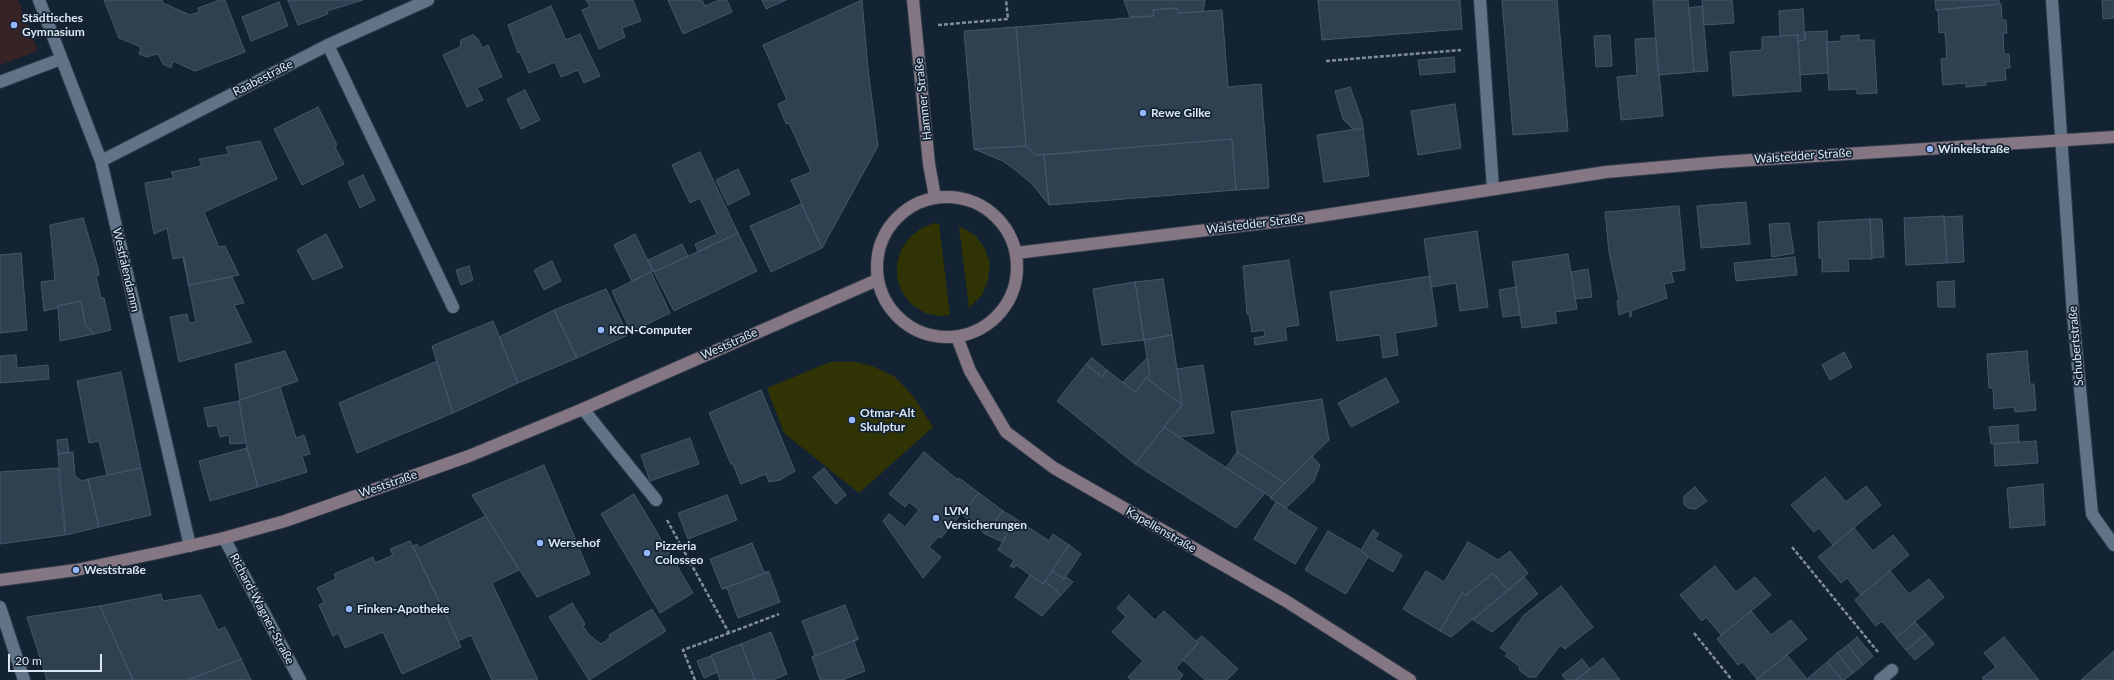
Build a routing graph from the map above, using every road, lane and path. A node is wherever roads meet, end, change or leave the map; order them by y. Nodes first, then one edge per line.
1 (39, 0) edge
2 (426, 0) edge
3 (913, 0) edge
4 (1006, 0) edge
5 (1480, 0) edge
6 (2052, 0) edge
7 (957, 23) dead end
8 (328, 45) junction
9 (1484, 48) junction
10 (61, 59) junction
11 (1326, 61) dead end
12 (0, 82) edge
13 (2114, 137) edge
14 (2062, 140) junction
15 (101, 161) junction
16 (1492, 189) junction
17 (935, 197) junction
18 (1016, 253) junction
19 (877, 280) junction
20 (453, 307) dead end
21 (957, 337) junction
22 (583, 408) junction
23 (656, 500) joint
24 (224, 538) junction
25 (2114, 545) edge
26 (190, 546) junction
27 (1792, 547) dead end
28 (0, 580) edge
29 (0, 607) edge
30 (779, 614) dead end
31 (729, 633) junction
32 (1694, 633) dead end
33 (1892, 670) joint
34 (24, 680) edge
35 (300, 680) edge
36 (695, 680) edge
37 (1410, 680) edge
38 (1732, 680) edge
39 (1880, 680) edge

1 - 10 street, Westfalendamm
2 - 8 street, Raabestraße
3 - 17 main road, Hammer Straße
4 - 7 path
5 - 9 street
6 - 14 street
8 - 15 street, Raabestraße
8 - 20 street
9 - 11 path
9 - 16 street
10 - 12 street
10 - 15 street, Westfalendamm
13 - 14 main road, Walstedder Straße
14 - 16 main road, Walstedder Straße
14 - 25 street, Schubertstraße
15 - 26 street, Westfalendamm
16 - 18 main road, Walstedder Straße
17 - 18 main road
17 - 19 main road
18 - 21 main road
19 - 21 main road
19 - 22 main road, Weststraße
21 - 37 main road, Kapellenstraße
22 - 23 street
22 - 24 main road, Weststraße
23 - 31 path
24 - 26 main road, Weststraße
24 - 35 street, Richard-Wagner-Straße
26 - 28 main road, Weststraße
27 - 33 path
29 - 34 street
30 - 31 path
31 - 36 path
32 - 38 path
33 - 39 street

